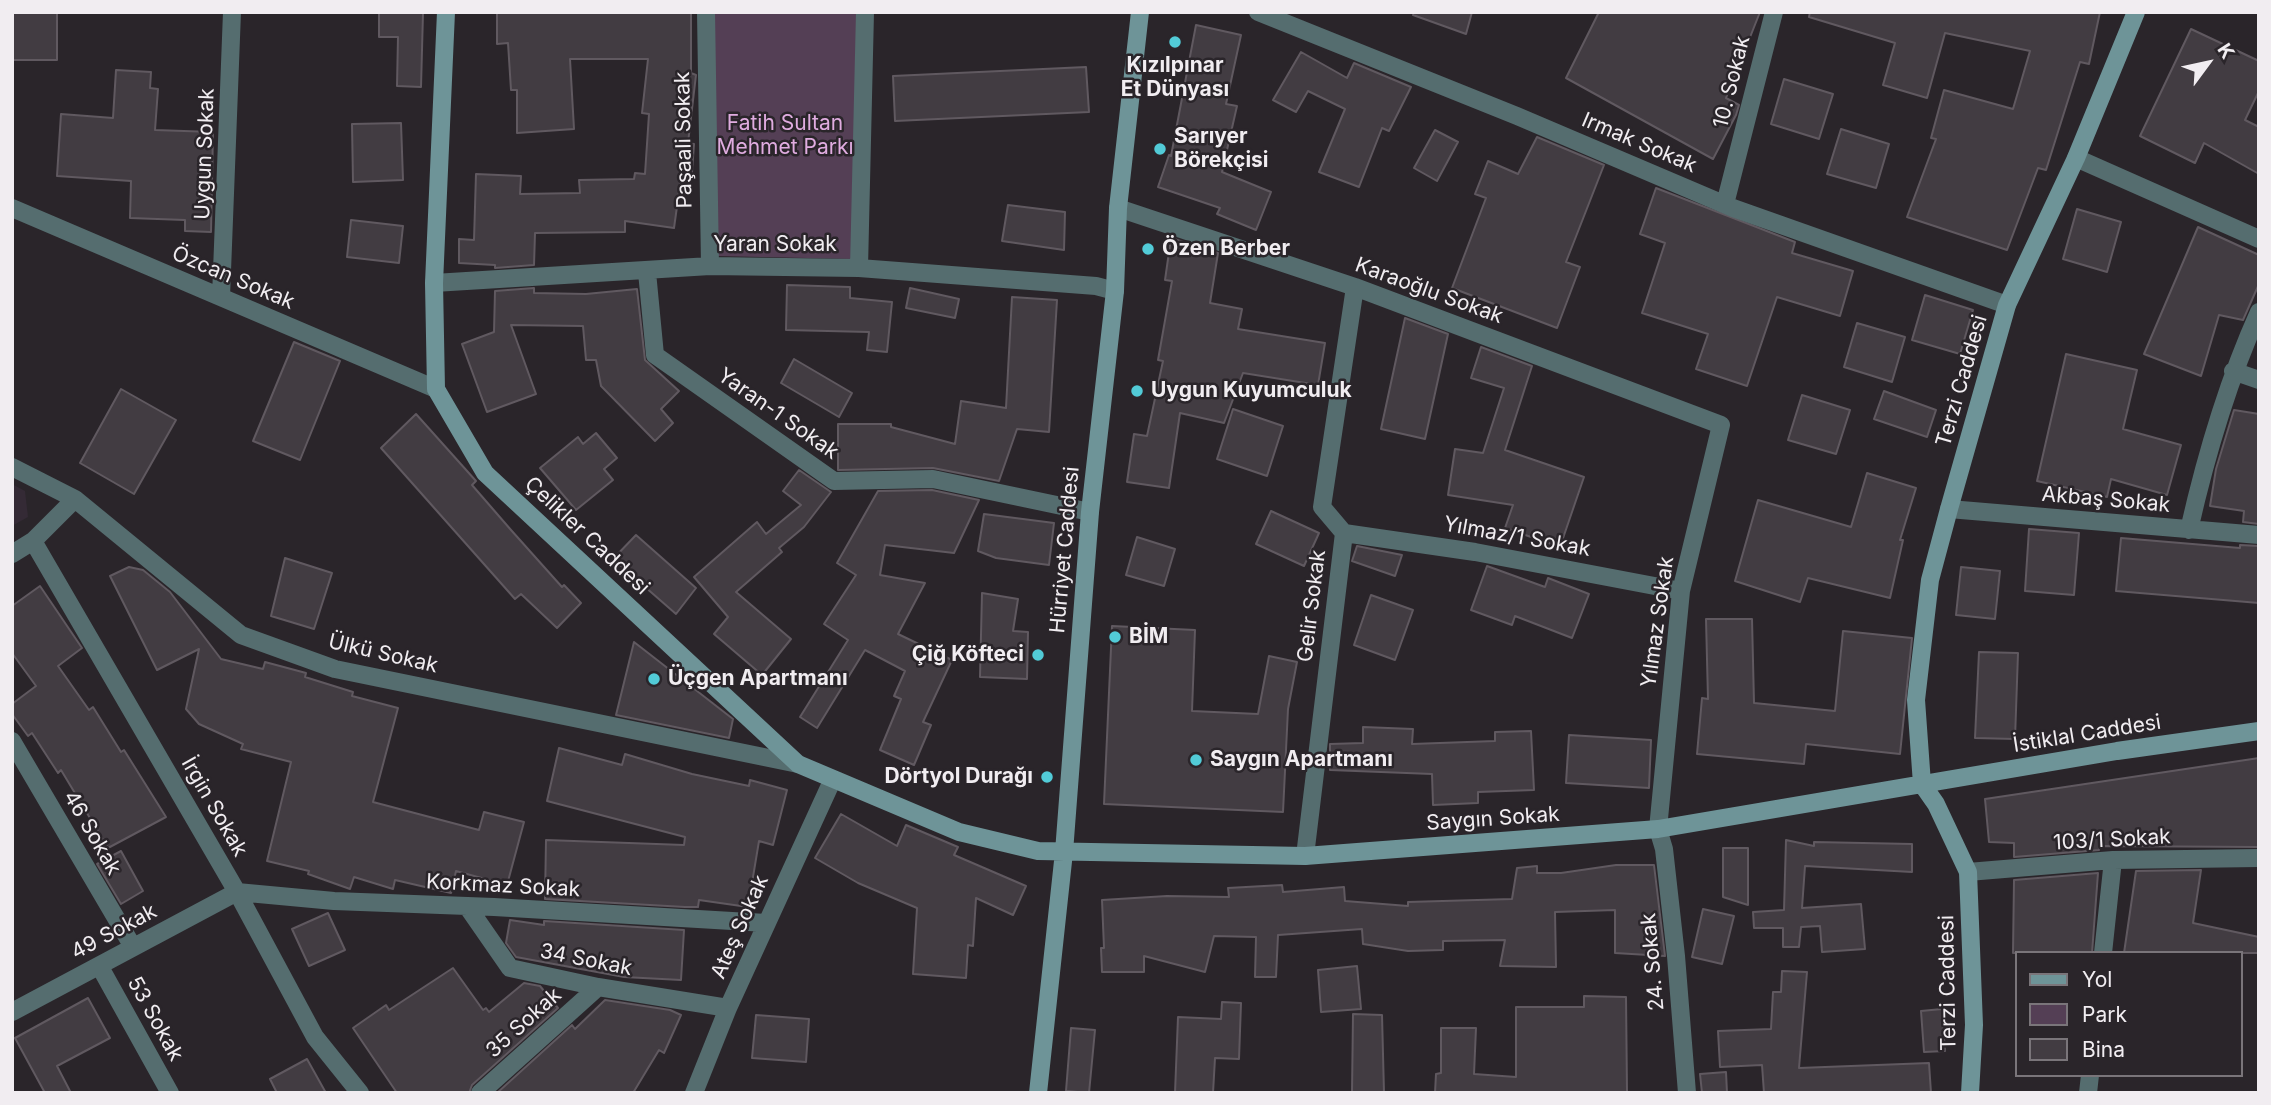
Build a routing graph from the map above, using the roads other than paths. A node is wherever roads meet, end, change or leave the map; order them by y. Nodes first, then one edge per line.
1 (232, 12) edge
2 (446, 12) edge
3 (706, 12) edge
4 (865, 12) edge
5 (1140, 12) edge
6 (1258, 12) edge
7 (1773, 12) edge
8 (2136, 12) edge
9 (2076, 158) junction
10 (1725, 204) junction
11 (12, 208) edge
12 (1118, 208) junction
13 (2259, 239) edge
14 (710, 266) junction
15 (859, 268) junction
16 (647, 272) junction
17 (434, 283) junction
18 (1355, 287) junction
19 (1115, 291) junction
20 (221, 297) junction
21 (2007, 305) junction
22 (2259, 312) edge
23 (2233, 371) junction
24 (2259, 380) edge
25 (436, 389) junction
26 (1721, 425) joint
27 (12, 467) edge
28 (75, 499) junction
29 (1949, 509) junction
30 (1090, 512) junction
31 (2189, 530) junction
32 (1344, 533) junction
33 (2259, 535) edge
34 (33, 541) junction
35 (12, 554) edge
36 (1681, 591) junction
37 (2259, 731) edge
38 (12, 741) edge
39 (798, 764) junction
40 (832, 781) junction
41 (1922, 784) junction
42 (1658, 829) junction
43 (1064, 852) junction
44 (1305, 856) junction
45 (2259, 858) edge
46 (2113, 860) junction
47 (1968, 872) junction
48 (237, 892) junction
49 (467, 906) junction
50 (766, 923) junction
51 (133, 947) junction
52 (2103, 951) edge
53 (100, 967) junction
54 (598, 987) junction
55 (728, 1008) junction
56 (12, 1012) edge
57 (170, 1093) edge
58 (360, 1093) edge
59 (480, 1093) edge
60 (694, 1093) edge
61 (1038, 1093) edge
62 (1687, 1093) edge
63 (1970, 1093) edge

1 - 20 street, Uygun Sokak
2 - 17 street, Çelikler Caddesi
3 - 14 street, Paşaali Sokak
4 - 15 street
5 - 12 street, Hürriyet Caddesi
6 - 10 street, Irmak Sokak
7 - 10 street, 10. Sokak
8 - 9 street, Terzi Caddesi
9 - 13 street
9 - 21 street, Terzi Caddesi
10 - 21 street, Irmak Sokak
11 - 20 street, Özcan Sokak
12 - 18 street, Karaoğlu Sokak
12 - 19 street, Hürriyet Caddesi
14 - 15 street, Yaran Sokak
14 - 16 street, Yaran Sokak
15 - 19 street, Yaran Sokak
16 - 17 street, Yaran Sokak
16 - 30 street, Yaran-1 Sokak
17 - 25 street, Çelikler Caddesi
18 - 26 street, Karaoğlu Sokak
18 - 32 street, Gelir Sokak
19 - 30 street, Hürriyet Caddesi
20 - 25 street, Özcan Sokak
21 - 29 street, Terzi Caddesi
22 - 23 street
23 - 24 street
23 - 31 street
25 - 39 street, Çelikler Caddesi
26 - 36 street, Yılmaz Sokak
27 - 28 street, Ülkü Sokak
28 - 34 street
28 - 39 street, Ülkü Sokak
29 - 31 street, Akbaş Sokak
29 - 41 street, Terzi Caddesi
30 - 43 street, Hürriyet Caddesi
31 - 33 street, Akbaş Sokak
32 - 36 street, Yılmaz/1 Sokak
32 - 44 street, Gelir Sokak
34 - 35 street
34 - 48 street, İrgin Sokak
36 - 42 street, Yılmaz Sokak
37 - 41 street, İstiklal Caddesi
38 - 51 street, 46 Sokak
39 - 40 street, Çelikler Caddesi
40 - 43 street, Çelikler Caddesi
40 - 50 street, Ateş Sokak
41 - 42 street, Saygın Sokak
41 - 47 street
42 - 44 street, Saygın Sokak
42 - 62 street, 24. Sokak
43 - 44 street, Saygın Sokak
43 - 61 street, Hürriyet Caddesi
45 - 46 street, 103/1 Sokak
46 - 47 street, 103/1 Sokak
46 - 52 street
47 - 63 street, Terzi Caddesi
48 - 49 street, Korkmaz Sokak
48 - 51 street, 49 Sokak
48 - 58 street, İrgin Sokak
49 - 50 street, Korkmaz Sokak
49 - 54 street, 34 Sokak
50 - 55 street, Ateş Sokak
51 - 53 street, 49 Sokak
53 - 56 street, 49 Sokak
53 - 57 street, 53 Sokak
54 - 55 street, 34 Sokak
54 - 59 street, 35 Sokak
55 - 60 street, Ateş Sokak

